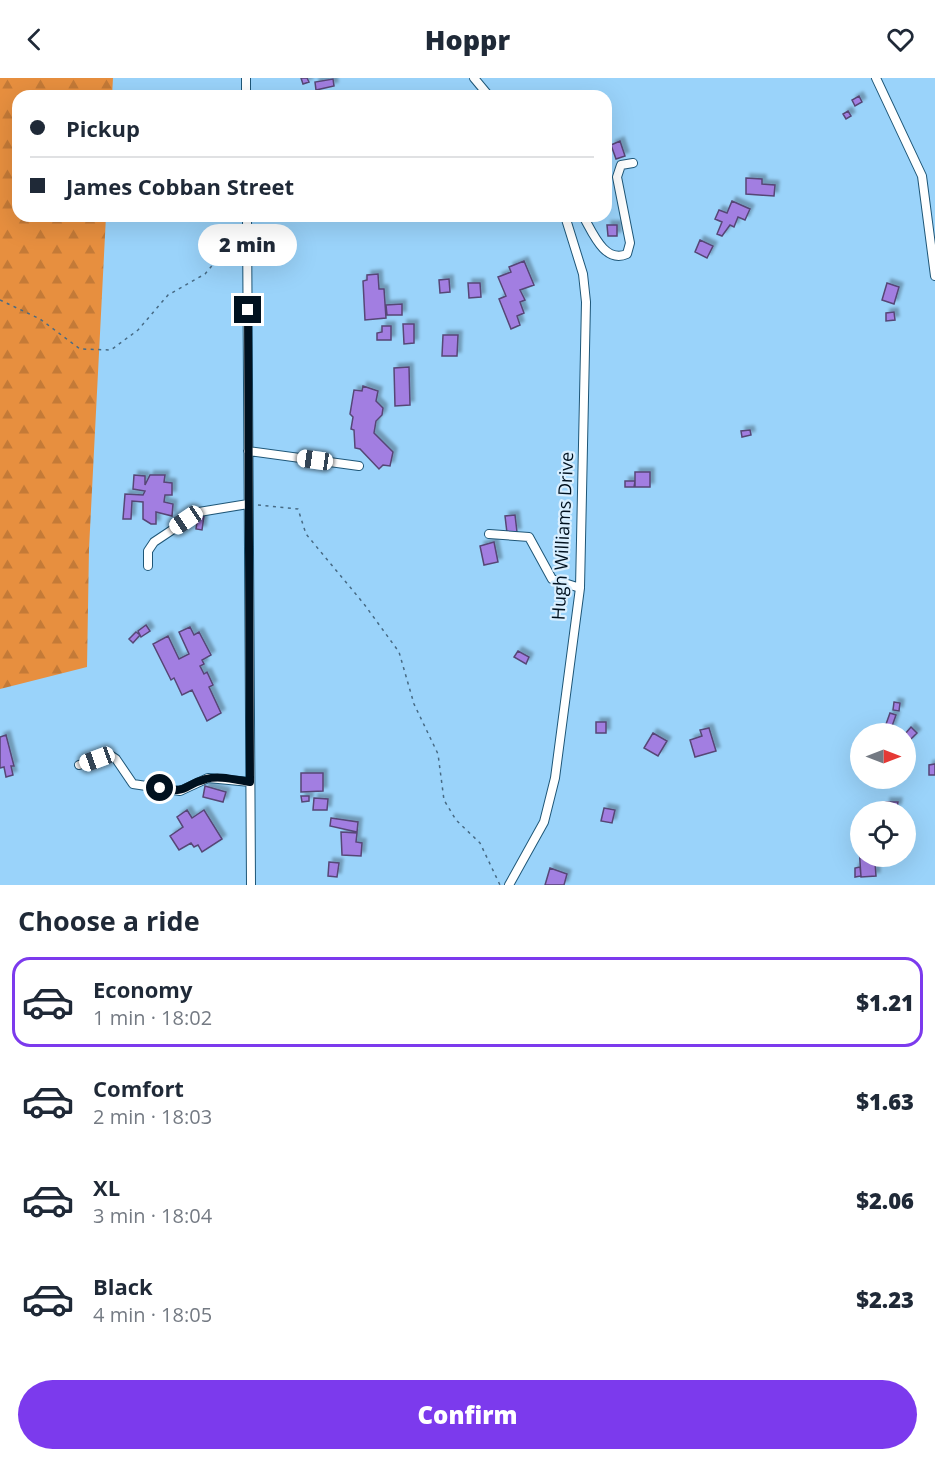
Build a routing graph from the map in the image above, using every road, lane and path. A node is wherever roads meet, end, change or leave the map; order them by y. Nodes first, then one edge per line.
1 (474, 78) edge
2 (876, 78) edge
3 (484, 90) edge
4 (633, 163) dead end
5 (247, 222) edge
6 (567, 222) edge
7 (587, 222) edge
8 (247, 240) junction
9 (935, 276) edge
10 (0, 300) edge
11 (248, 451) junction
12 (359, 466) dead end
13 (248, 504) junction
14 (489, 534) dead end
15 (148, 566) dead end
16 (580, 588) junction
17 (79, 765) dead end
18 (250, 782) junction
19 (251, 885) edge
20 (500, 885) edge
21 (509, 885) edge

1 - 3 street
2 - 9 street
4 - 7 street
5 - 8 street
6 - 16 street, Hugh Williams Drive
8 - 10 path
8 - 11 street
11 - 12 street
11 - 13 street
13 - 15 street
13 - 18 street
13 - 20 path
14 - 16 street
16 - 21 street, Hugh Williams Drive
17 - 18 street
18 - 19 street

